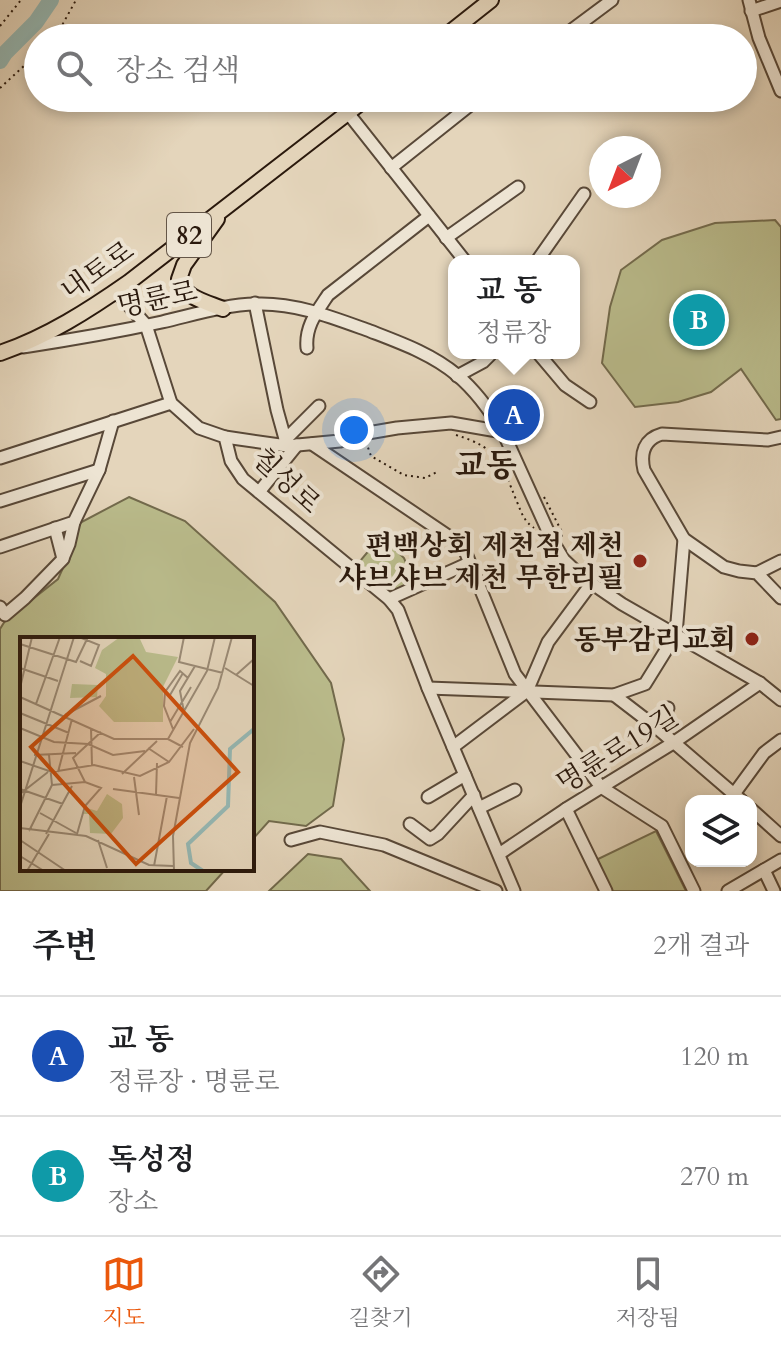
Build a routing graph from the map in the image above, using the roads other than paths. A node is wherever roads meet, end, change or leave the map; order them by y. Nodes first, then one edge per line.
1 (491, 0) edge
2 (612, 0) edge
3 (781, 1) edge
4 (750, 6) edge
5 (461, 24) edge
6 (580, 24) edge
7 (757, 31) edge
8 (781, 91) edge
9 (461, 112) edge
10 (348, 113) joint
11 (391, 168) junction
12 (518, 187) dead end
13 (584, 194) dead end
14 (227, 206) junction
15 (429, 216) junction
16 (446, 238) junction
17 (460, 255) edge
18 (541, 255) edge
19 (116, 291) junction
20 (255, 303) junction
21 (223, 309) junction
22 (317, 312) junction
23 (146, 325) junction
24 (307, 348) dead end
25 (4, 351) edge
26 (488, 359) edge
27 (543, 359) edge
28 (457, 376) junction
29 (590, 402) dead end
30 (171, 403) junction
31 (319, 406) dead end
32 (113, 421) junction
33 (503, 432) junction
34 (225, 437) junction
35 (781, 437) edge
36 (290, 444) junction
37 (312, 444) junction
38 (0, 458) edge
39 (99, 470) junction
40 (259, 492) junction
41 (0, 501) edge
42 (74, 522) junction
43 (55, 528) junction
44 (684, 539) junction
45 (0, 547) edge
46 (63, 559) junction
47 (781, 561) edge
48 (469, 563) junction
49 (757, 573) junction
50 (591, 584) junction
51 (781, 598) edge
52 (389, 599) junction
53 (0, 607) edge
54 (676, 634) junction
55 (760, 683) junction
56 (428, 688) junction
57 (527, 691) junction
58 (614, 695) junction
59 (781, 700) edge
60 (668, 708) dead end
61 (657, 728) junction
62 (781, 740) edge
63 (673, 743) junction
64 (453, 747) junction
65 (465, 775) junction
66 (601, 787) junction
67 (515, 790) dead end
68 (474, 795) junction
69 (734, 795) edge
70 (740, 795) edge
71 (428, 797) dead end
72 (479, 808) junction
73 (566, 809) junction
74 (757, 814) edge
75 (410, 824) dead end
76 (781, 836) edge
77 (291, 840) dead end
78 (499, 854) junction
79 (781, 860) edge
80 (764, 870) junction
81 (496, 891) edge
82 (514, 891) edge
83 (606, 891) edge
84 (694, 891) edge
85 (728, 891) edge
86 (774, 891) edge

1 - 5 main road
2 - 6 street
3 - 4 street
7 - 8 street
9 - 11 street
10 - 11 street
10 - 14 main road, 내토로 / 82
11 - 15 street
12 - 16 street
13 - 18 street
14 - 19 main road, 내토로 / 82
14 - 21 main road
15 - 16 street
15 - 22 street
16 - 17 street
19 - 23 street
19 - 25 main road, 내토로 / 82
20 - 21 street, 명륜로
20 - 22 street, 명륜로
20 - 36 street
21 - 23 street, 명륜로
22 - 24 street
22 - 28 street, 명륜로
23 - 25 street, 명륜로
23 - 30 street
26 - 28 street
27 - 29 street
28 - 33 street, 명륜로
30 - 32 street
30 - 34 street, 칠성로
31 - 36 street
32 - 38 street
32 - 39 street
33 - 37 street
33 - 50 street, 명륜로
34 - 36 street
34 - 40 street, 칠성로
35 - 44 street
36 - 37 street
36 - 40 street
37 - 48 street
39 - 41 street
39 - 42 street
40 - 52 street, 칠성로
42 - 43 street
42 - 46 street
43 - 45 street
43 - 46 street
44 - 49 street
44 - 54 street
46 - 53 street
47 - 49 street
48 - 52 street
48 - 57 street
49 - 51 street
50 - 54 street, 명륜로
50 - 57 street
52 - 56 street, 칠성로
54 - 55 street, 명륜로
54 - 58 street
55 - 59 street, 명륜로
55 - 63 street, 명륜로19길
56 - 57 street
56 - 64 street, 칠성로
57 - 58 street
57 - 64 street
57 - 66 street
58 - 61 street
60 - 61 street
61 - 63 street
62 - 70 street
63 - 66 street, 명륜로19길
63 - 69 street
64 - 65 street, 칠성로
65 - 68 street, 칠성로
65 - 71 street
66 - 73 street, 명륜로19길
66 - 84 street
67 - 72 street
68 - 72 street, 칠성로
68 - 75 street
72 - 78 street, 칠성로
73 - 78 street, 명륜로19길
73 - 83 street
74 - 76 street
77 - 81 street
78 - 82 street, 칠성로
79 - 80 street
80 - 85 street
80 - 86 street

